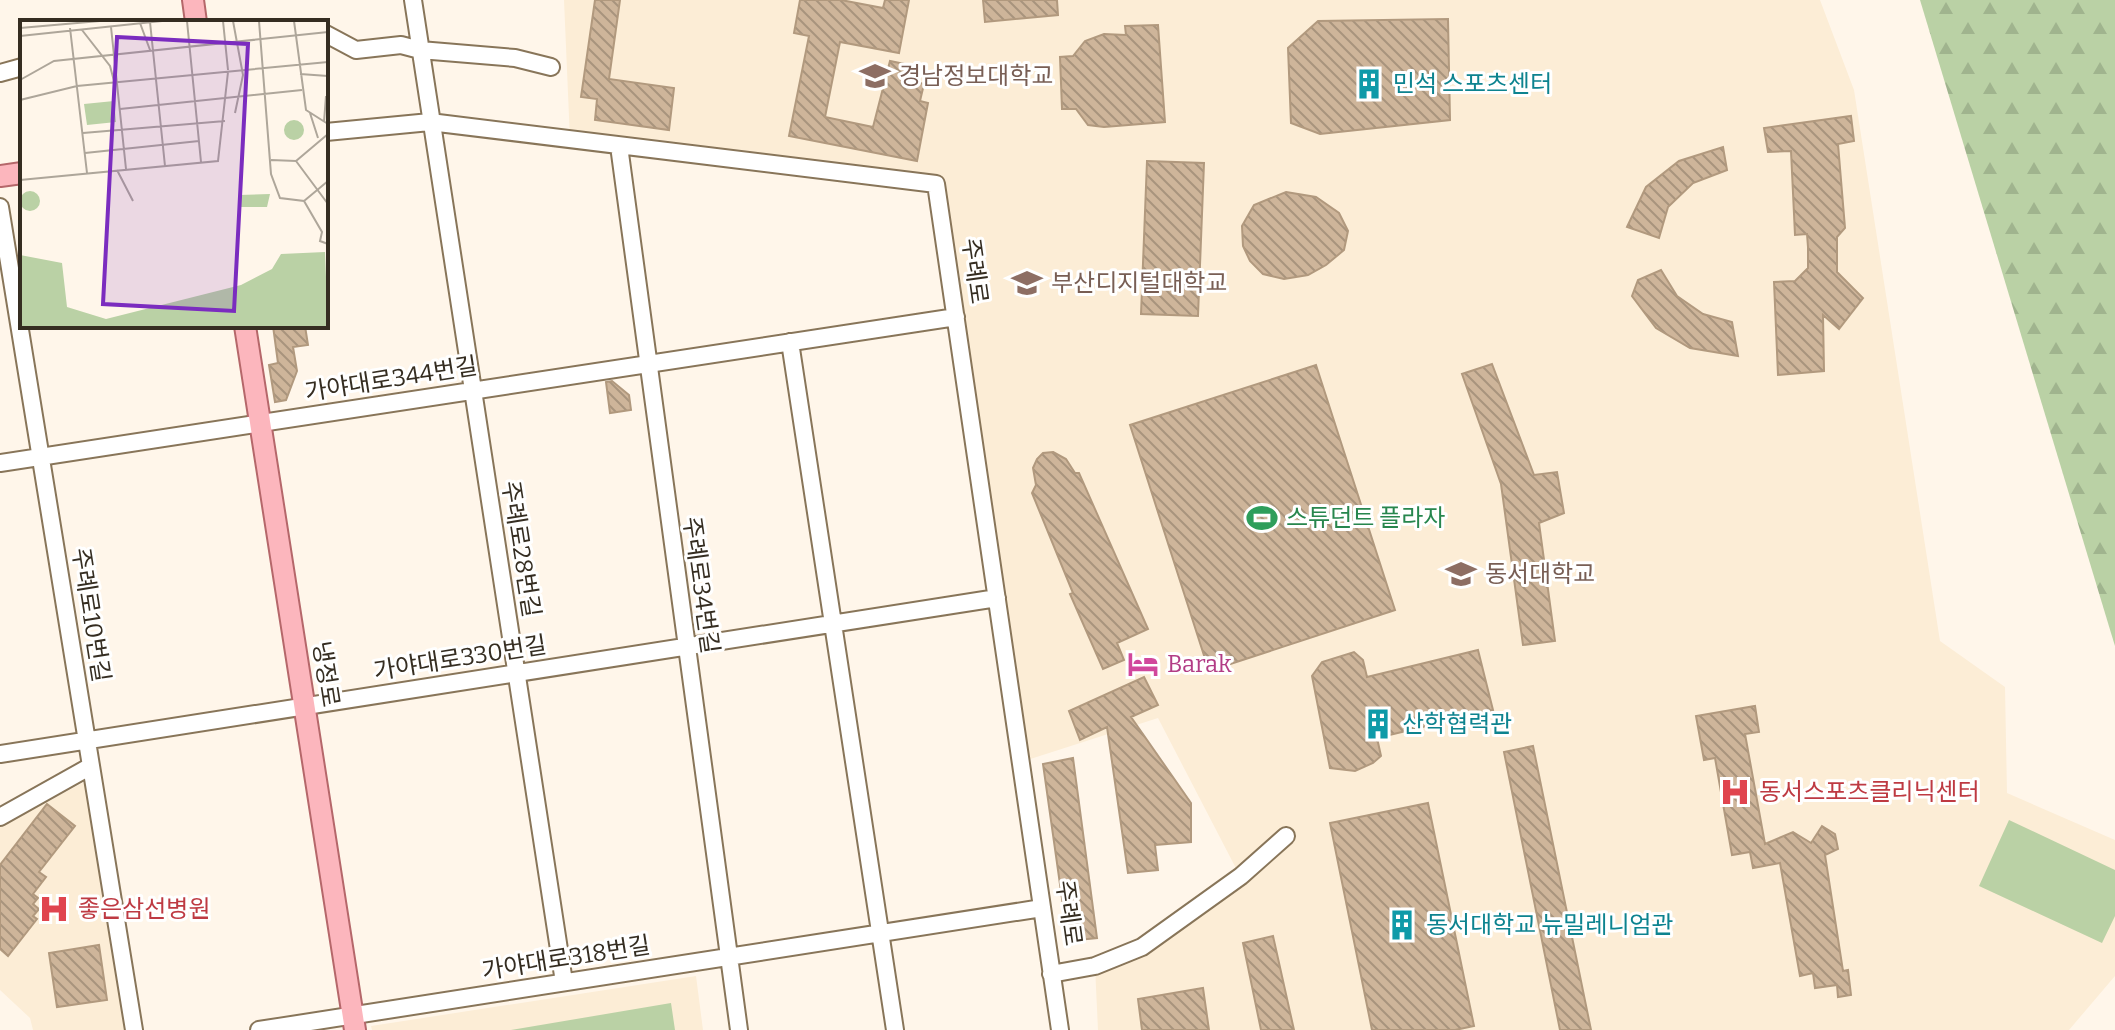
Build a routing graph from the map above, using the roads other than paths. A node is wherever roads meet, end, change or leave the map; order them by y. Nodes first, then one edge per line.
1 (193, 0) edge
2 (413, 0) edge
3 (196, 20) edge
4 (328, 35) edge
5 (420, 50) junction
6 (551, 67) dead end
7 (20, 68) edge
8 (0, 73) edge
9 (430, 122) junction
10 (328, 132) edge
11 (619, 146) junction
12 (20, 173) edge
13 (0, 176) edge
14 (0, 207) edge
15 (956, 317) junction
16 (245, 328) edge
17 (790, 342) junction
18 (646, 364) junction
19 (472, 391) junction
20 (262, 423) junction
21 (41, 457) junction
22 (0, 463) edge
23 (997, 598) junction
24 (833, 624) junction
25 (685, 647) junction
26 (516, 673) junction
27 (304, 706) junction
28 (87, 740) junction
29 (0, 754) edge
30 (91, 766) junction
31 (0, 817) edge
32 (1286, 836) dead end
33 (1042, 908) junction
34 (880, 933) junction
35 (728, 957) junction
36 (1051, 974) junction
37 (564, 982) junction
38 (355, 1023) edge
39 (134, 1030) edge
40 (259, 1030) edge
41 (739, 1030) edge
42 (895, 1030) edge
43 (1060, 1030) edge

1 - 3 main road
2 - 5 street, 주례로28번길
4 - 5 street
5 - 6 street
5 - 9 street, 주례로28번길
7 - 8 street
9 - 10 street, 주례로
9 - 11 street, 주례로
9 - 19 street, 주례로28번길
11 - 15 street, 주례로
11 - 18 street, 주례로34번길
12 - 13 main road
14 - 21 street, 주례로10번길
15 - 17 street, 가야대로344번길
15 - 23 street, 주례로
16 - 20 main road, 냉정로
17 - 18 street, 가야대로344번길
17 - 24 street
18 - 19 street, 가야대로344번길
18 - 25 street, 주례로34번길
19 - 20 street, 가야대로344번길
19 - 26 street, 주례로28번길
20 - 21 street, 가야대로344번길
20 - 27 main road, 냉정로
21 - 22 street, 가야대로344번길
21 - 28 street, 주례로10번길
23 - 24 street, 가야대로330번길
23 - 33 street, 주례로
24 - 25 street, 가야대로330번길
24 - 34 street
25 - 26 street, 가야대로330번길
25 - 35 street, 주례로34번길
26 - 27 street, 가야대로330번길
26 - 37 street, 주례로28번길
27 - 28 street, 가야대로330번길
27 - 38 main road, 냉정로
28 - 29 street, 가야대로330번길
28 - 30 street, 주례로10번길
30 - 31 street
30 - 39 street, 주례로10번길
32 - 36 street, 주례로
33 - 34 street, 가야대로318번길
33 - 36 street, 주례로
34 - 35 street, 가야대로318번길
34 - 42 street
35 - 37 street, 가야대로318번길
35 - 41 street, 주례로34번길
36 - 43 street, 주례로
37 - 38 street, 가야대로318번길
38 - 40 street, 가야대로318번길

